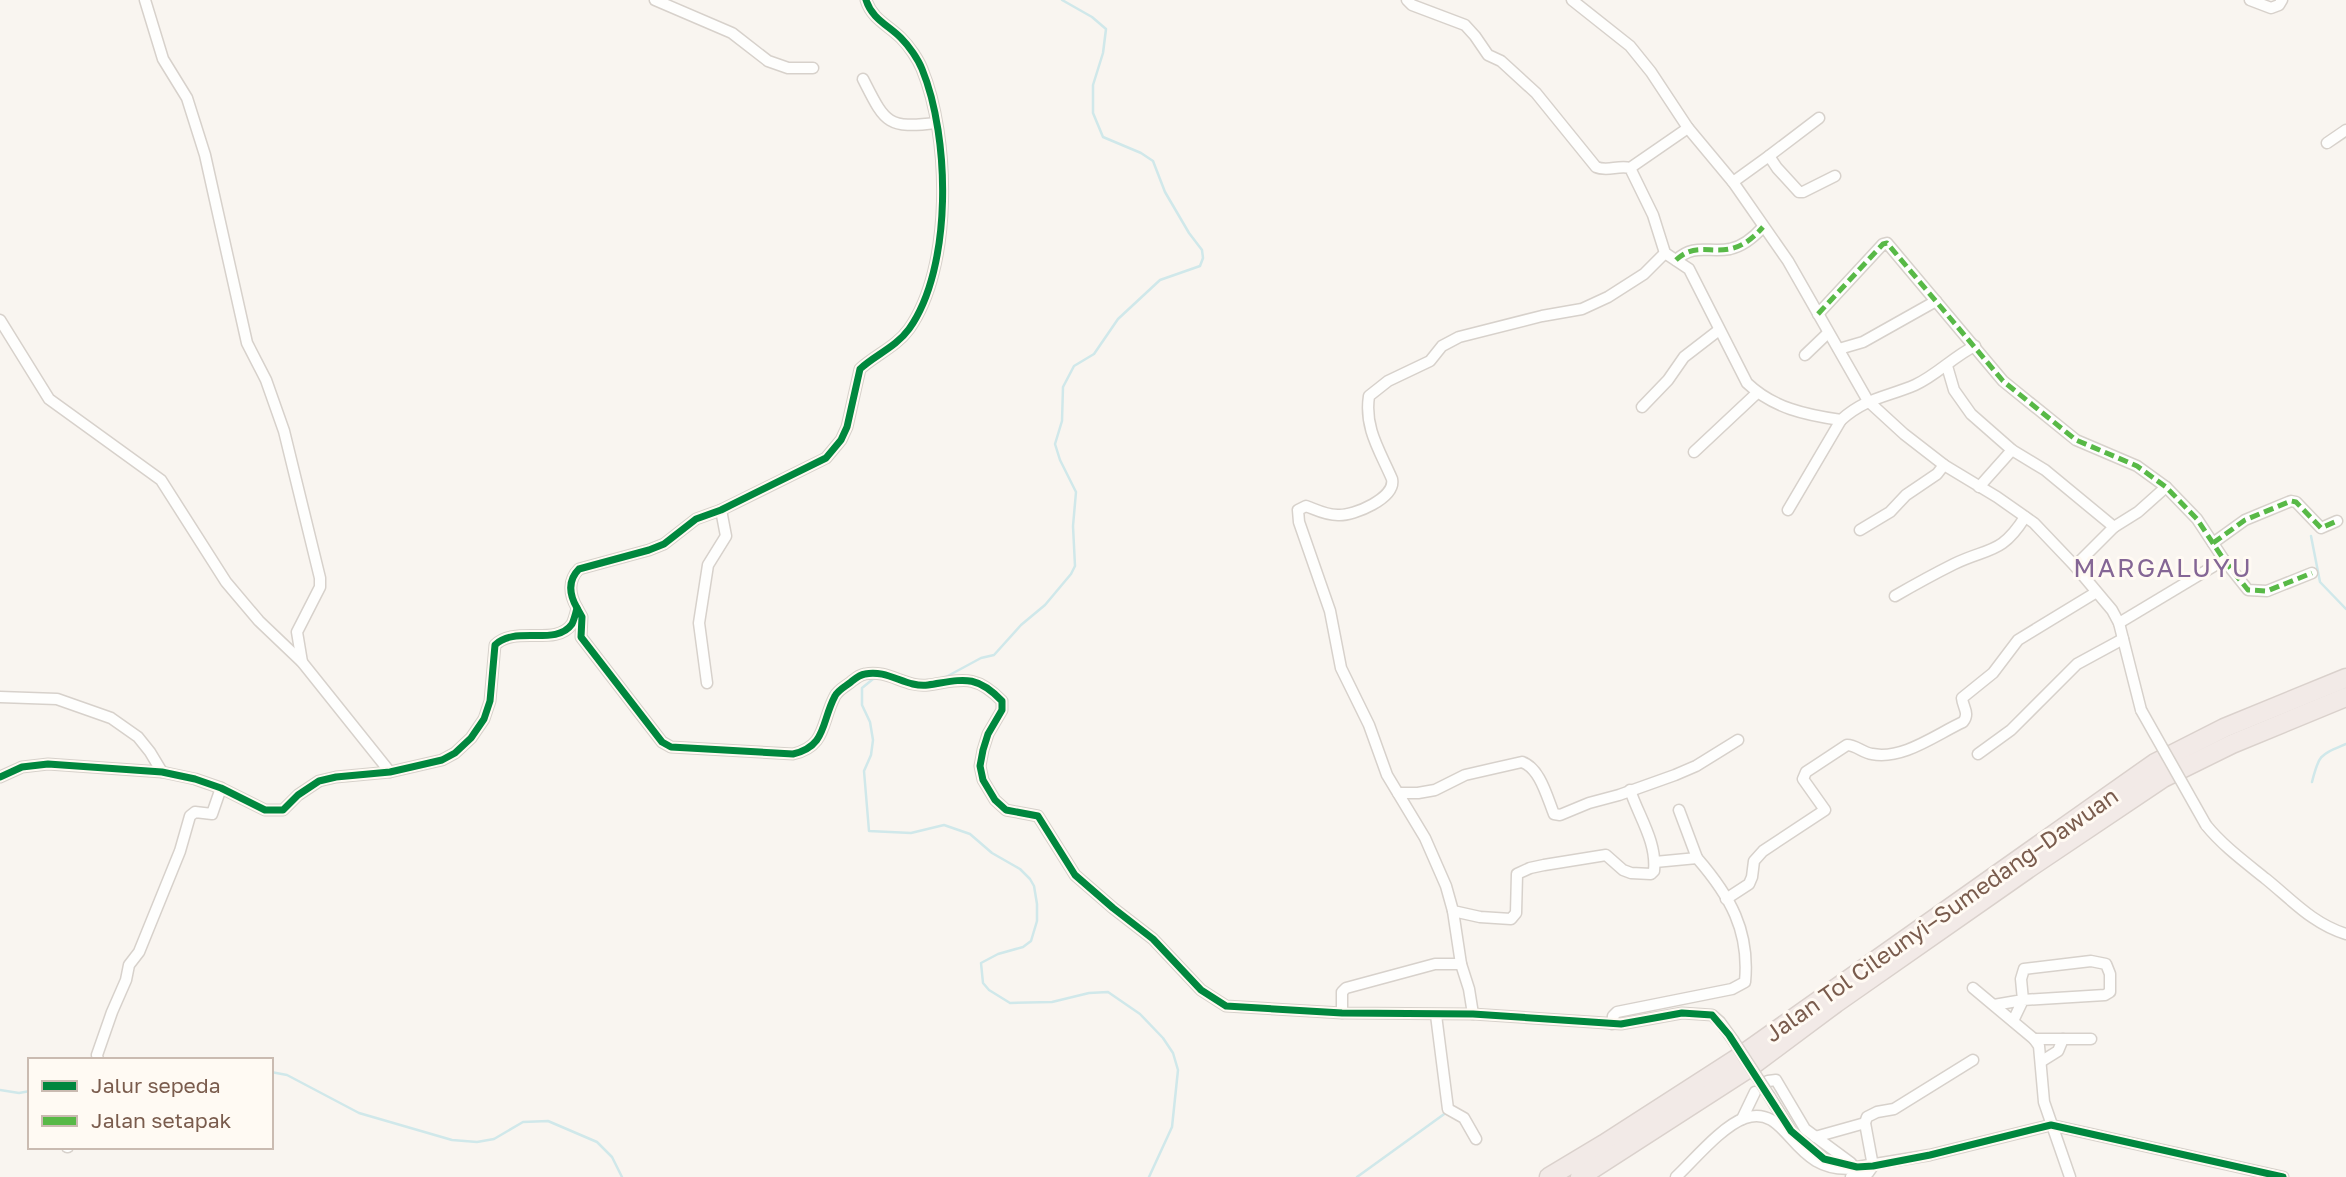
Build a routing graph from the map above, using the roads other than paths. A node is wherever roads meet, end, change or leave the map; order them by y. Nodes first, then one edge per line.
1 (145, 0) edge
2 (654, 0) edge
3 (866, 0) edge
4 (1407, 0) edge
5 (1572, 0) edge
6 (2250, 0) edge
7 (2282, 0) edge
8 (813, 68) dead end
9 (863, 79) dead end
10 (1819, 118) dead end
11 (936, 123) junction
12 (1688, 128) junction
13 (2346, 130) edge
14 (2327, 143) dead end
15 (1769, 156) junction
16 (1630, 168) junction
17 (1835, 176) dead end
18 (1733, 182) junction
19 (1763, 227) junction
20 (1665, 253) junction
21 (1676, 260) junction
22 (1936, 301) junction
23 (1818, 314) junction
24 (0, 320) edge
25 (1719, 330) junction
26 (1828, 333) junction
27 (1975, 346) junction
28 (1839, 349) junction
29 (1805, 355) dead end
30 (1947, 366) junction
31 (1757, 393) junction
32 (1868, 401) junction
33 (1642, 407) dead end
34 (1841, 420) junction
35 (2012, 450) junction
36 (1694, 452) dead end
37 (1944, 466) junction
38 (1979, 487) junction
39 (2166, 488) junction
40 (722, 510) junction
41 (1788, 510) dead end
42 (2025, 517) junction
43 (2337, 520) dead end
44 (2114, 527) junction
45 (1860, 530) dead end
46 (2213, 543) junction
47 (2224, 559) junction
48 (2075, 566) junction
49 (2312, 573) dead end
50 (2095, 593) junction
51 (1895, 596) dead end
52 (577, 608) junction
53 (2119, 622) junction
54 (2123, 639) junction
55 (302, 662) junction
56 (2346, 678) edge
57 (707, 683) dead end
58 (0, 697) edge
59 (2346, 697) edge
60 (1738, 740) dead end
61 (1978, 754) dead end
62 (162, 772) junction
63 (390, 772) junction
64 (0, 777) edge
65 (221, 788) junction
66 (1630, 790) junction
67 (1398, 793) junction
68 (1679, 810) dead end
69 (1697, 859) junction
70 (1655, 862) junction
71 (1726, 899) junction
72 (1453, 911) junction
73 (2346, 934) edge
74 (1461, 964) junction
75 (1973, 988) dead end
76 (2024, 1000) junction
77 (1994, 1004) junction
78 (1660, 1005) junction
79 (1342, 1013) junction
80 (1473, 1014) junction
81 (1436, 1015) junction
82 (1663, 1016) junction
83 (2013, 1021) junction
84 (1612, 1024) junction
85 (2035, 1039) junction
86 (2063, 1039) junction
87 (2091, 1039) dead end
88 (98, 1058) edge
89 (1973, 1060) dead end
90 (2042, 1061) junction
91 (1768, 1081) dead end
92 (1755, 1092) dead end
93 (1742, 1119) junction
94 (1865, 1123) junction
95 (2051, 1125) junction
96 (1815, 1137) junction
97 (1476, 1139) dead end
98 (1873, 1166) junction
99 (1854, 1172) edge
100 (1549, 1177) edge
101 (1580, 1177) edge
102 (1676, 1177) edge
103 (2070, 1177) edge
104 (2283, 1177) edge

1 - 55 street
2 - 8 street
3 - 11 street
4 - 16 street
5 - 12 street
6 - 7 street
9 - 11 street
10 - 15 street
11 - 40 street
12 - 16 street
12 - 18 street
13 - 14 street
15 - 17 street
15 - 18 street
16 - 20 street
18 - 19 street
19 - 21 street
19 - 23 street
20 - 21 street
20 - 67 street
21 - 25 street
22 - 23 street
22 - 27 street
22 - 28 street
23 - 26 street
24 - 55 street
25 - 31 street
25 - 33 street
26 - 28 street
26 - 29 street
27 - 30 street
27 - 39 street
28 - 32 street
30 - 32 street
30 - 35 street
31 - 34 street
31 - 36 street
32 - 34 street
32 - 37 street
34 - 41 street
35 - 38 street
35 - 44 street
37 - 38 street
37 - 45 street
38 - 42 street
39 - 44 street
39 - 46 street
40 - 52 street
40 - 57 street
42 - 48 street
42 - 51 street
43 - 46 street
44 - 48 street
46 - 47 street
47 - 49 street
47 - 53 street
48 - 50 street
50 - 53 street
50 - 71 street
52 - 63 street
52 - 79 street
53 - 54 street
54 - 61 street
54 - 73 street, bridge
55 - 63 street
56 - 100 highway, Jalan Tol Cileunyi–Sumedang–Dawuan
58 - 62 street
59 - 101 highway, Jalan Tol Cileunyi–Sumedang–Dawuan
60 - 66 street
62 - 64 street
62 - 65 street
63 - 65 street
65 - 88 street
66 - 67 street
66 - 70 street
67 - 72 street
68 - 69 street
69 - 70 street
69 - 71 street
70 - 72 street
71 - 78 street
72 - 74 street
74 - 79 street
74 - 80 street
75 - 77 street
76 - 76 street
76 - 77 street
76 - 83 street
77 - 83 street
78 - 82 street
78 - 84 street
79 - 81 street
80 - 81 street
80 - 84 street
81 - 97 street
82 - 84 street
82 - 99 street, bridge
83 - 85 street
85 - 86 street
85 - 90 street
86 - 87 street
86 - 90 street
89 - 94 street
90 - 95 street
91 - 96 street
92 - 93 street
93 - 99 street
93 - 102 street
94 - 96 street
94 - 98 street
95 - 98 street
95 - 103 street
95 - 104 street
96 - 99 street
98 - 99 street

